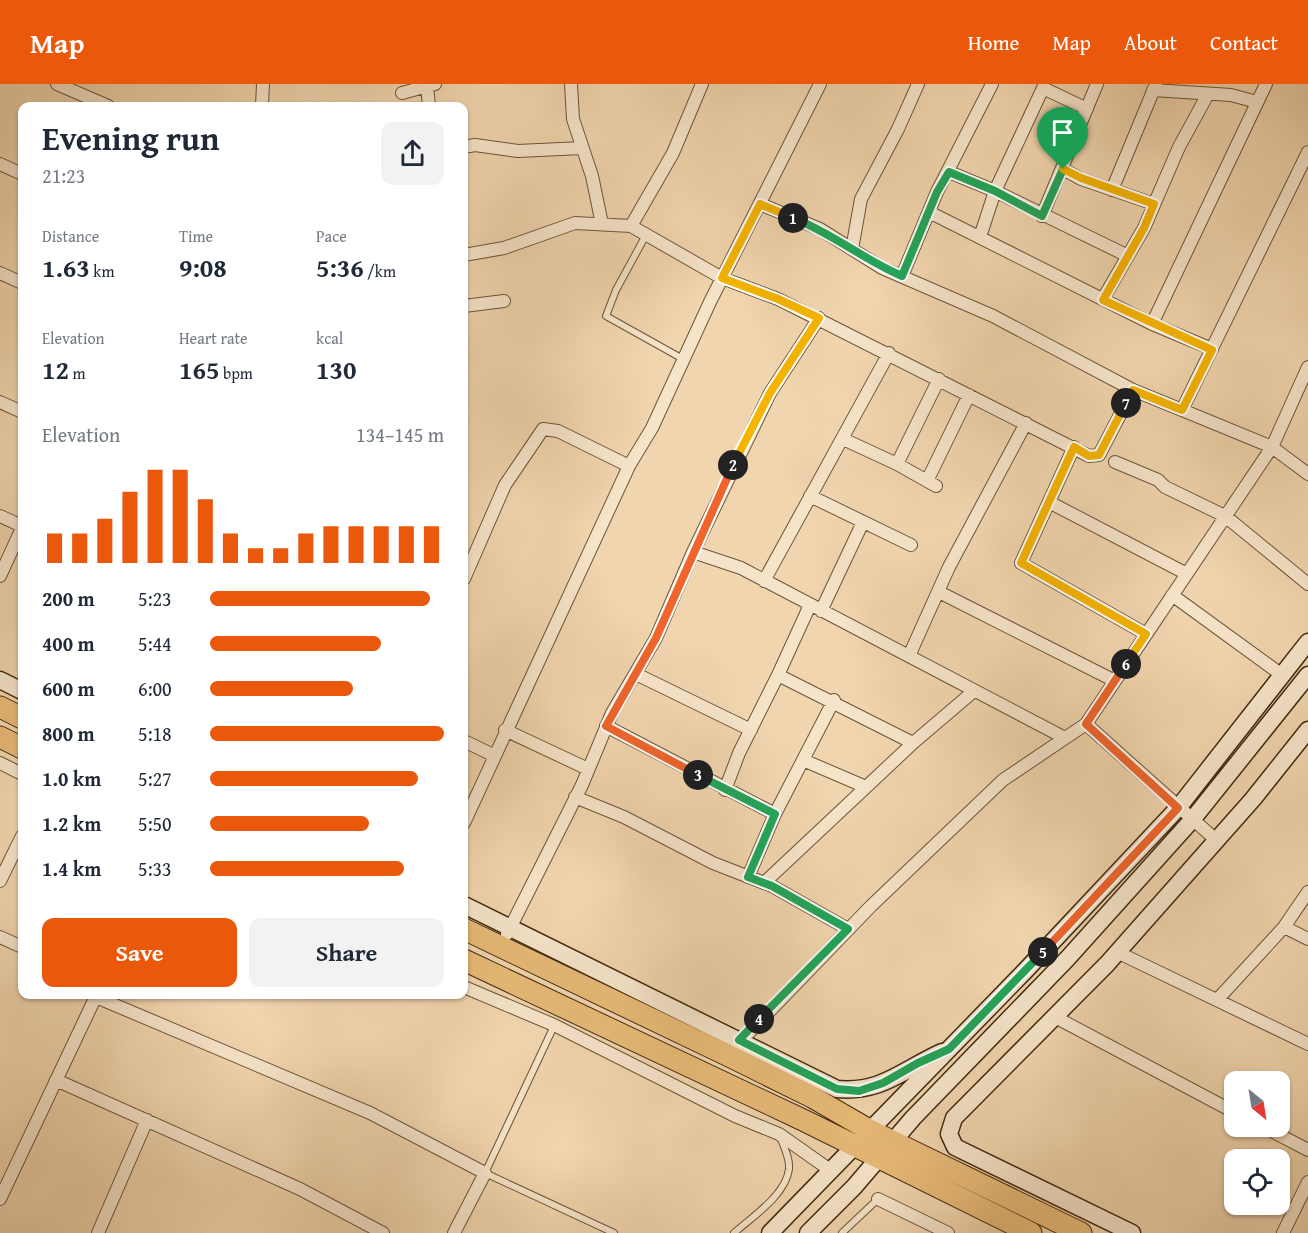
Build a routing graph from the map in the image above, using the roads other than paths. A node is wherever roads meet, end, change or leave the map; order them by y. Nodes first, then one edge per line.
1 (57, 84) edge
2 (263, 84) edge
3 (572, 84) edge
4 (702, 84) edge
5 (820, 84) edge
6 (918, 84) edge
7 (992, 84) edge
8 (1097, 84) edge
9 (1266, 84) edge
10 (431, 85) edge
11 (1154, 87) edge
12 (402, 93) dead end
13 (1208, 94) junction
14 (99, 102) edge
15 (262, 102) edge
16 (429, 102) edge
17 (1257, 102) junction
18 (1087, 109) junction
19 (468, 146) edge
20 (582, 148) junction
21 (1308, 152) edge
22 (0, 164) edge
23 (1063, 169) junction
24 (18, 172) edge
25 (949, 172) junction
26 (1112, 190) junction
27 (995, 191) junction
28 (760, 204) junction
29 (1154, 204) junction
30 (929, 212) junction
31 (1042, 216) junction
32 (602, 224) junction
33 (631, 226) junction
34 (646, 235) junction
35 (980, 237) junction
36 (852, 249) junction
37 (468, 254) edge
38 (1128, 256) junction
39 (0, 273) edge
40 (902, 276) junction
41 (722, 278) junction
42 (18, 281) edge
43 (504, 300) dead end
44 (1103, 300) junction
45 (468, 305) edge
46 (819, 318) junction
47 (1152, 324) junction
48 (1212, 350) junction
49 (889, 353) junction
50 (684, 359) junction
51 (1308, 367) edge
52 (939, 379) junction
53 (1133, 390) junction
54 (969, 395) junction
55 (0, 402) edge
56 (18, 410) edge
57 (1182, 410) junction
58 (1026, 423) junction
59 (843, 439) junction
60 (1074, 447) junction
61 (1272, 447) junction
62 (1114, 462) dead end
63 (897, 464) junction
64 (629, 466) junction
65 (1308, 474) edge
66 (810, 496) junction
67 (1050, 502) junction
68 (0, 516) edge
69 (1225, 516) junction
70 (863, 522) junction
71 (18, 525) edge
72 (18, 536) edge
73 (911, 545) dead end
74 (693, 552) junction
75 (468, 570) edge
76 (1187, 574) junction
77 (0, 576) edge
78 (764, 580) junction
79 (1308, 584) edge
80 (939, 592) junction
81 (1172, 595) junction
82 (816, 608) junction
83 (1146, 634) junction
84 (1308, 642) edge
85 (909, 656) junction
86 (636, 674) junction
87 (778, 675) junction
88 (1282, 675) junction
89 (1308, 675) edge
90 (0, 680) edge
91 (1115, 681) junction
92 (18, 689) edge
93 (974, 691) junction
94 (834, 700) junction
95 (0, 707) edge
96 (18, 716) edge
97 (1086, 724) junction
98 (606, 726) junction
99 (752, 729) junction
100 (505, 730) junction
101 (1308, 730) edge
102 (0, 737) edge
103 (1065, 738) junction
104 (468, 743) edge
105 (913, 743) junction
106 (18, 746) edge
107 (493, 755) junction
108 (803, 760) junction
109 (0, 763) edge
110 (588, 769) junction
111 (18, 772) edge
112 (866, 787) junction
113 (725, 790) junction
114 (576, 797) junction
115 (1178, 808) junction
116 (468, 814) edge
117 (775, 814) junction
118 (1192, 820) junction
119 (1216, 840) junction
120 (18, 844) edge
121 (748, 877) junction
122 (0, 881) edge
123 (764, 883) junction
124 (1308, 892) edge
125 (468, 907) edge
126 (511, 926) junction
127 (1284, 927) junction
128 (848, 929) junction
129 (468, 931) edge
130 (0, 937) edge
131 (1308, 939) edge
132 (18, 945) edge
133 (501, 946) junction
134 (1117, 952) junction
135 (468, 962) edge
136 (468, 989) edge
137 (96, 999) edge
138 (104, 999) edge
139 (1217, 1000) junction
140 (1055, 1017) junction
141 (554, 1025) junction
142 (1308, 1044) edge
143 (734, 1048) junction
144 (949, 1049) junction
145 (56, 1080) junction
146 (1224, 1107) edge
147 (147, 1120) junction
148 (871, 1131) junction
149 (779, 1134) junction
150 (1283, 1137) edge
151 (894, 1141) junction
152 (854, 1147) junction
153 (1308, 1150) edge
154 (877, 1159) junction
155 (830, 1170) junction
156 (485, 1173) junction
157 (1308, 1182) edge
158 (0, 1199) edge
159 (878, 1199) joint
160 (98, 1233) edge
161 (384, 1233) edge
162 (454, 1233) edge
163 (614, 1233) edge
164 (734, 1233) edge
165 (770, 1233) edge
166 (808, 1233) edge
167 (842, 1233) edge
168 (948, 1233) edge
169 (1031, 1233) edge
170 (1081, 1233) edge
171 (1132, 1233) edge
172 (1283, 1233) edge

1 - 14 street
2 - 15 street
3 - 20 street
4 - 33 street
5 - 28 street
6 - 36 street
7 - 25 street
8 - 18 street
9 - 17 street
10 - 12 street
10 - 16 street
11 - 13 street
11 - 26 street
13 - 17 street
13 - 29 street
17 - 47 street
18 - 23 street
18 - 27 street
19 - 20 street
20 - 32 street
21 - 48 street
22 - 24 street
23 - 26 street
23 - 31 street
25 - 27 street
25 - 30 street
26 - 29 street
27 - 31 street
27 - 35 street
28 - 36 street
28 - 41 street
29 - 38 street
30 - 35 street
30 - 40 street
31 - 38 street
32 - 33 street
32 - 37 street
33 - 34 street
34 - 41 street
34 - 50 lane
35 - 44 street
36 - 40 street
38 - 44 street
39 - 42 street
40 - 53 street
41 - 46 street
41 - 50 street
43 - 45 street
44 - 47 street
46 - 49 street
46 - 74 street
47 - 48 street
48 - 57 street
49 - 52 street
49 - 59 street
50 - 64 street
51 - 61 street
52 - 54 street
52 - 63 street
53 - 57 street
53 - 60 street
54 - 58 street
54 - 63 street
55 - 56 street
57 - 61 street
58 - 60 street
58 - 80 street
59 - 63 street
59 - 66 street
60 - 67 street
61 - 65 street
61 - 69 street
62 - 69 street
64 - 75 street
64 - 100 street
66 - 70 street
66 - 78 street
67 - 76 street
67 - 83 street
68 - 71 street
69 - 76 street
69 - 79 street
70 - 73 street
70 - 82 street
72 - 77 street
74 - 78 street
74 - 86 street
76 - 81 street
78 - 82 street
80 - 85 street
80 - 91 street
81 - 83 street
81 - 88 street
82 - 85 street
82 - 87 street
83 - 91 street
84 - 88 street
85 - 93 street
86 - 98 street
86 - 99 street
87 - 94 street
87 - 99 street
88 - 115 street
89 - 118 street
90 - 92 street
91 - 97 street
93 - 103 street
93 - 105 street
94 - 105 street
94 - 108 street
95 - 96 highway
97 - 103 street
97 - 115 street
98 - 110 street
98 - 113 street
99 - 113 street
100 - 107 street
100 - 110 street
101 - 119 street
102 - 106 highway
103 - 128 street
104 - 107 street
105 - 112 street
107 - 116 street
108 - 112 street
108 - 117 street
109 - 111 street
110 - 114 street
112 - 123 street
113 - 117 street
114 - 121 street
114 - 126 street
115 - 118 street
115 - 144 street
117 - 121 street
118 - 119 street
118 - 151 street
119 - 134 street
120 - 122 street
121 - 123 street
123 - 128 street
124 - 127 street
125 - 126 street
126 - 133 street
126 - 143 street
127 - 131 street
127 - 139 street
128 - 143 street
129 - 133 highway
130 - 132 street
133 - 143 highway
134 - 139 street
134 - 140 street
135 - 152 highway
136 - 141 street
137 - 145 street
138 - 156 street
139 - 142 street
140 - 146 street
140 - 171 street
141 - 149 street
141 - 156 lane
143 - 144 street
143 - 148 highway
144 - 148 street
145 - 147 street
145 - 158 street
147 - 160 street
147 - 161 street
148 - 151 highway
148 - 152 street
149 - 155 street
149 - 164 lane
150 - 153 street
151 - 154 street
151 - 170 highway
152 - 154 highway
152 - 155 street
154 - 166 street
154 - 169 highway
155 - 165 street
156 - 162 street
156 - 163 lane
157 - 172 street
159 - 167 lane
159 - 168 street

